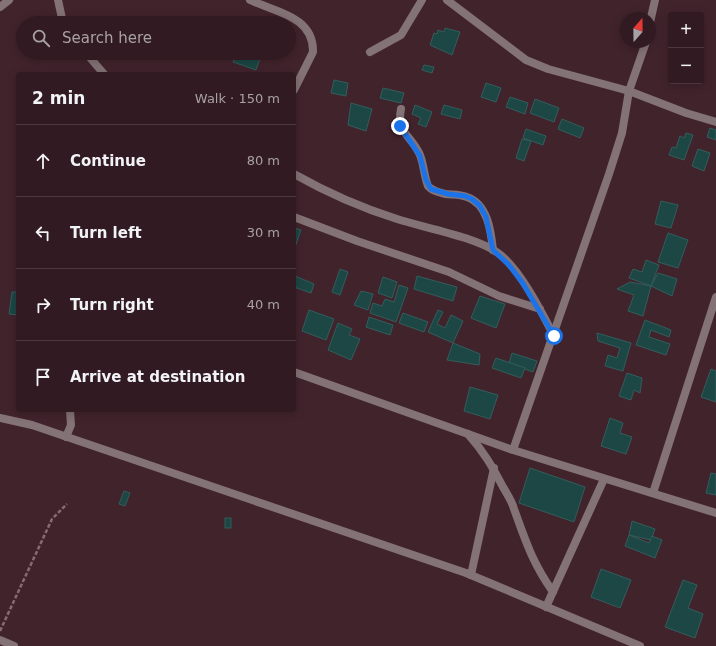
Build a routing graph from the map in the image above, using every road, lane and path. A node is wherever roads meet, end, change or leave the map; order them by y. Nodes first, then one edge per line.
1 (10, 0) edge
2 (58, 0) edge
3 (250, 0) edge
4 (422, 0) edge
5 (447, 0) edge
6 (654, 0) edge
7 (0, 7) edge
8 (652, 12) edge
9 (61, 16) edge
10 (290, 16) edge
11 (296, 21) edge
12 (644, 48) edge
13 (370, 52) dead end
14 (92, 60) edge
15 (102, 72) edge
16 (296, 86) edge
17 (629, 91) junction
18 (401, 109) dead end
19 (716, 122) edge
20 (296, 175) edge
21 (296, 218) edge
22 (493, 250) junction
23 (716, 297) edge
24 (540, 309) junction
25 (714, 311) edge
26 (554, 336) junction
27 (296, 373) edge
28 (70, 412) edge
29 (0, 418) edge
30 (468, 433) junction
31 (66, 437) junction
32 (513, 450) junction
33 (494, 468) junction
34 (604, 479) junction
35 (653, 493) junction
36 (67, 504) dead end
37 (716, 513) edge
38 (471, 575) junction
39 (553, 592) junction
40 (546, 607) junction
41 (0, 632) edge
42 (0, 640) edge
43 (626, 644) edge
44 (14, 646) edge
45 (640, 646) edge

1 - 7 street
2 - 9 street
3 - 10 street
4 - 13 street
5 - 17 street
6 - 8 street
11 - 16 street
12 - 17 street
14 - 15 street
17 - 19 street
17 - 26 street
18 - 22 street
20 - 22 street
21 - 24 street
22 - 24 street
23 - 25 street
24 - 26 street
25 - 35 street
26 - 32 street
27 - 30 street
28 - 31 street
29 - 31 street
30 - 32 street
30 - 33 street
31 - 38 street
32 - 34 street
33 - 38 street
33 - 39 street
34 - 35 street
34 - 39 street
35 - 37 street
36 - 41 path
38 - 40 street
39 - 40 street
40 - 43 street
42 - 44 street
43 - 45 street

